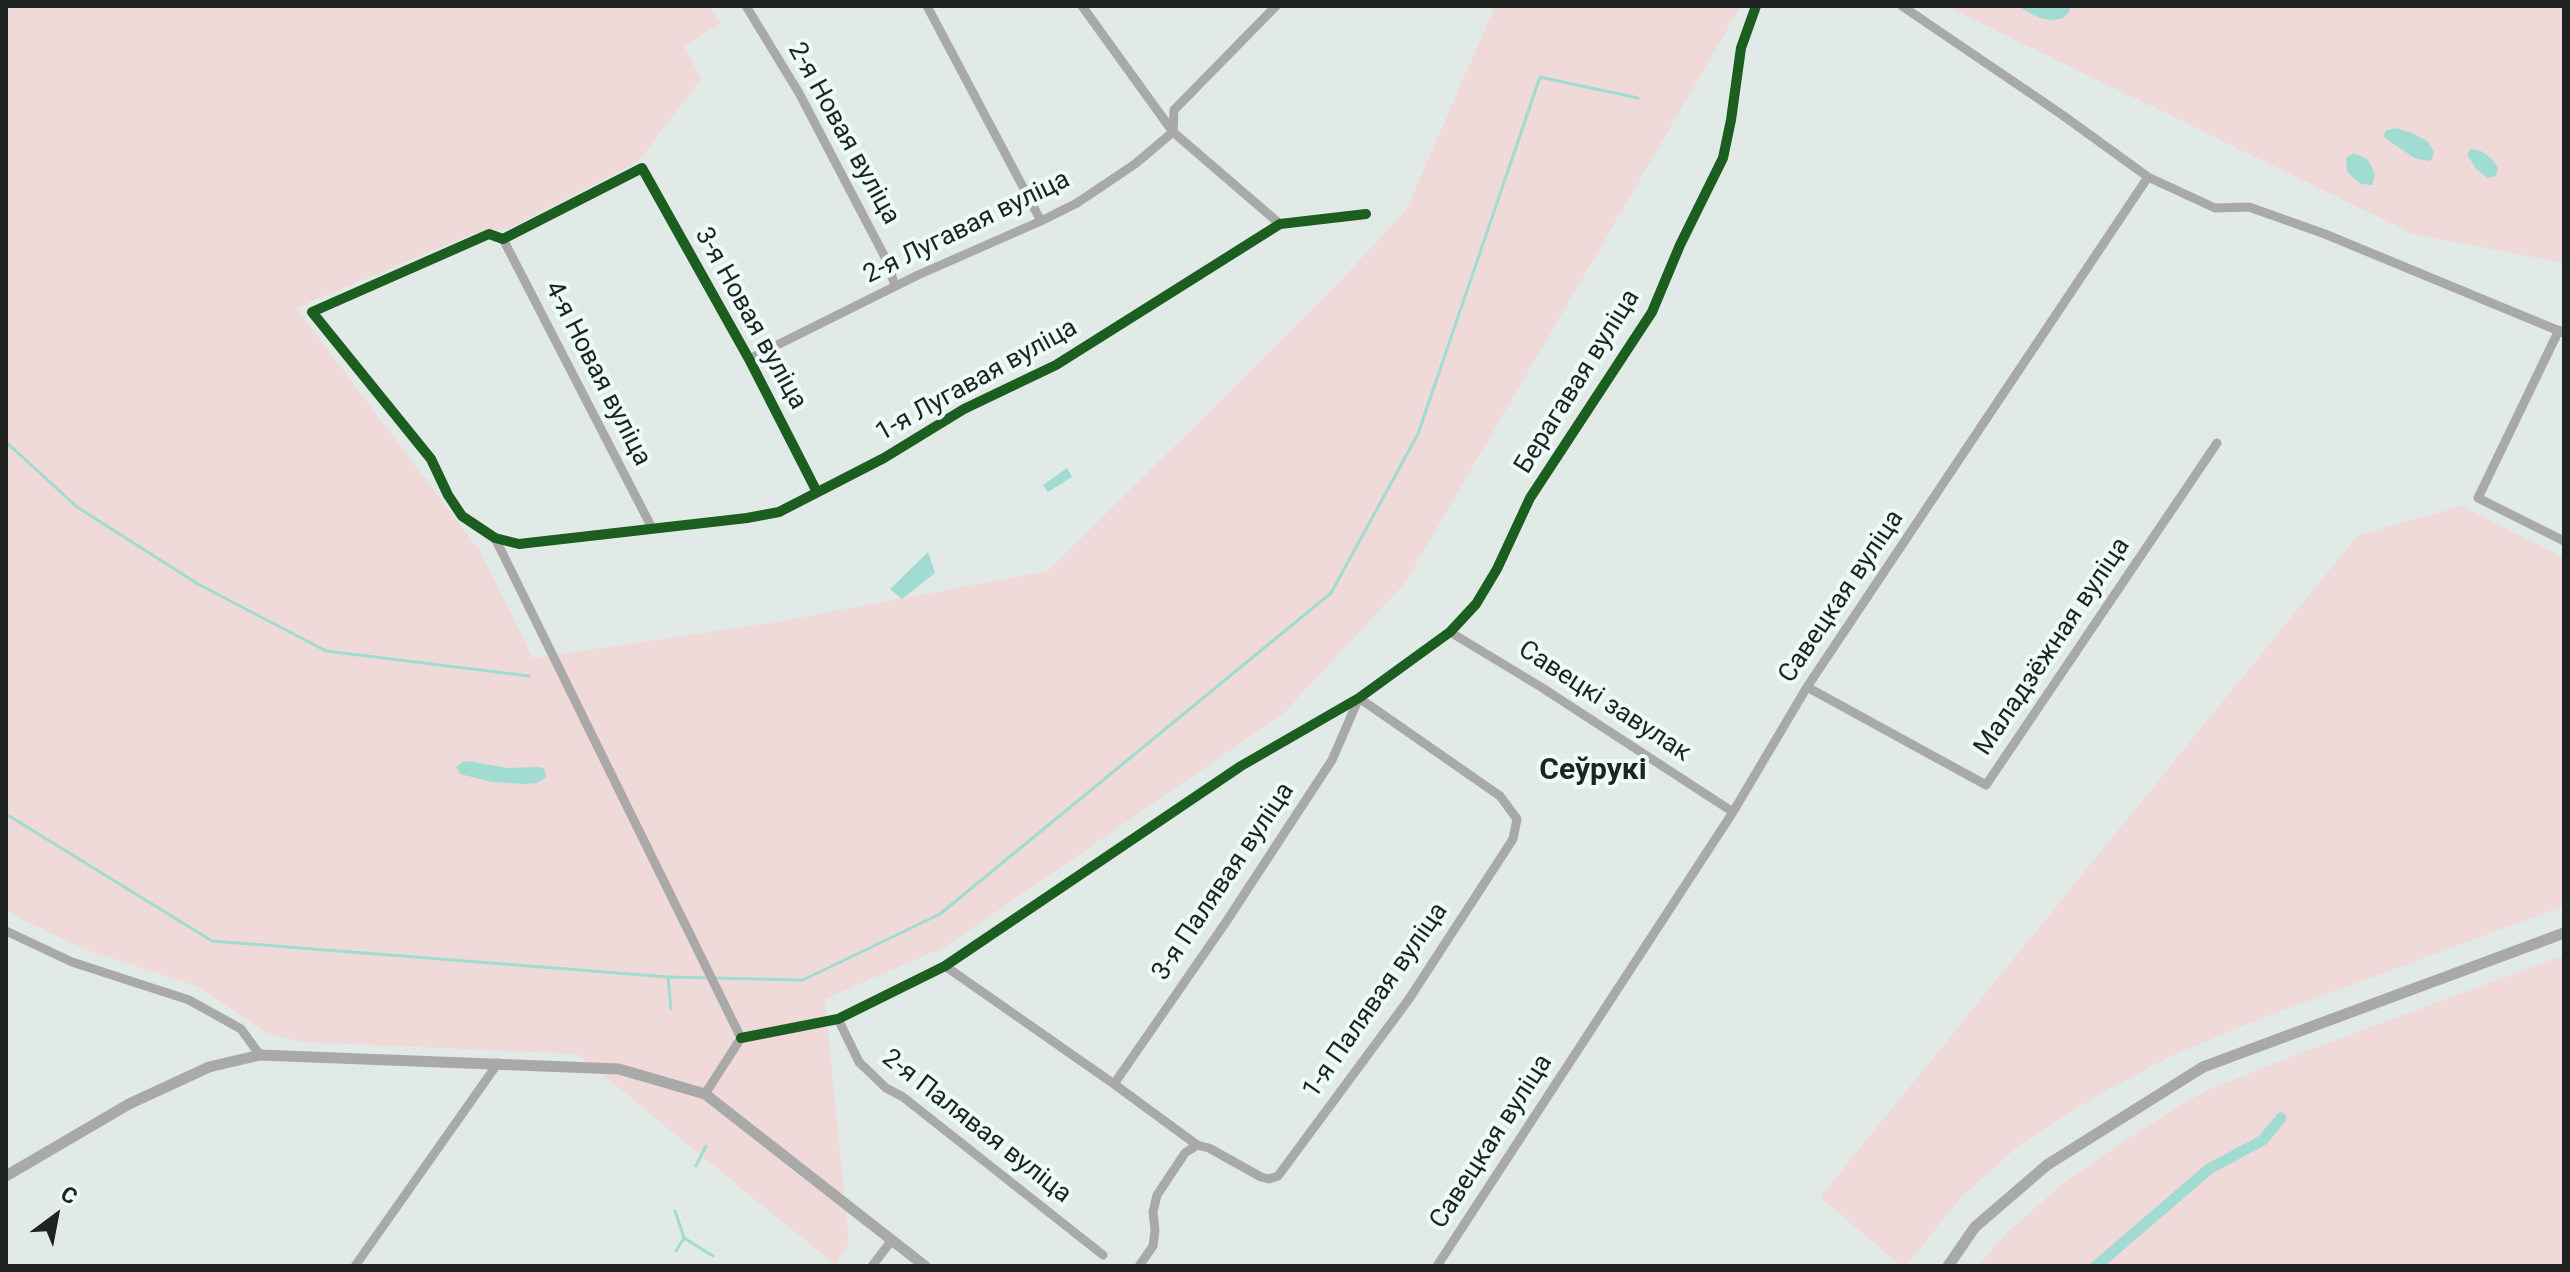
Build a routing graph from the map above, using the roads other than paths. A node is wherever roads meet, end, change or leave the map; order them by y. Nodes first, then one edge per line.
1 (746, 6) edge
2 (927, 6) edge
3 (1082, 6) edge
4 (1276, 6) edge
5 (1756, 6) edge
6 (1902, 6) edge
7 (1173, 132) junction
8 (2148, 177) junction
9 (1366, 214) dead end
10 (1041, 221) junction
11 (1280, 224) junction
12 (503, 239) junction
13 (895, 286) junction
14 (2561, 332) edge
15 (749, 359) junction
16 (2217, 443) dead end
17 (817, 492) junction
18 (652, 528) junction
19 (495, 538) junction
20 (2564, 541) edge
21 (1450, 632) junction
22 (1807, 687) junction
23 (1359, 698) junction
24 (1733, 812) junction
25 (6, 931) edge
26 (2564, 933) edge
27 (945, 966) junction
28 (838, 1019) junction
29 (741, 1038) junction
30 (260, 1055) junction
31 (498, 1063) junction
32 (1114, 1084) junction
33 (705, 1094) junction
34 (1197, 1145) junction
35 (6, 1176) edge
36 (892, 1240) junction
37 (1103, 1255) dead end
38 (355, 1266) edge
39 (872, 1266) edge
40 (925, 1266) edge
41 (1139, 1266) edge
42 (1437, 1266) edge
43 (1948, 1266) edge

1 - 13 street, 2-я Новая вуліца
2 - 10 street
3 - 7 street
4 - 7 street, 2-я Лугавая вуліца
5 - 21 street, Берагавая вуліца
6 - 8 street
7 - 10 street, 2-я Лугавая вуліца
7 - 11 street
8 - 14 street
8 - 22 street, Савецкая вуліца
9 - 11 street, 1-я Лугавая вуліца
10 - 13 street, 2-я Лугавая вуліца
11 - 17 street, 1-я Лугавая вуліца
12 - 15 street, 3-я Новая вуліца
12 - 18 street, 4-я Новая вуліца
12 - 19 street
13 - 15 street, 2-я Лугавая вуліца
14 - 20 street
15 - 17 street, 3-я Новая вуліца
16 - 22 street, Маладзёжная вуліца
17 - 18 street, 1-я Лугавая вуліца
18 - 19 street, 1-я Лугавая вуліца
19 - 29 street
21 - 23 street, Берагавая вуліца
21 - 24 street, Савецкі завулак
22 - 24 street, Савецкая вуліца
23 - 27 street, Берагавая вуліца
23 - 32 street, 3-я Палявая вуліца
23 - 34 street, 1-я Палявая вуліца
24 - 42 street, Савецкая вуліца
25 - 30 street
26 - 43 street
27 - 28 street, Берагавая вуліца
27 - 32 street
28 - 29 street, Берагавая вуліца
28 - 37 street, 2-я Палявая вуліца
29 - 33 street
30 - 31 street
30 - 35 street
31 - 33 street
31 - 38 street
32 - 34 street
33 - 36 street
34 - 41 street
36 - 39 street
36 - 40 street

